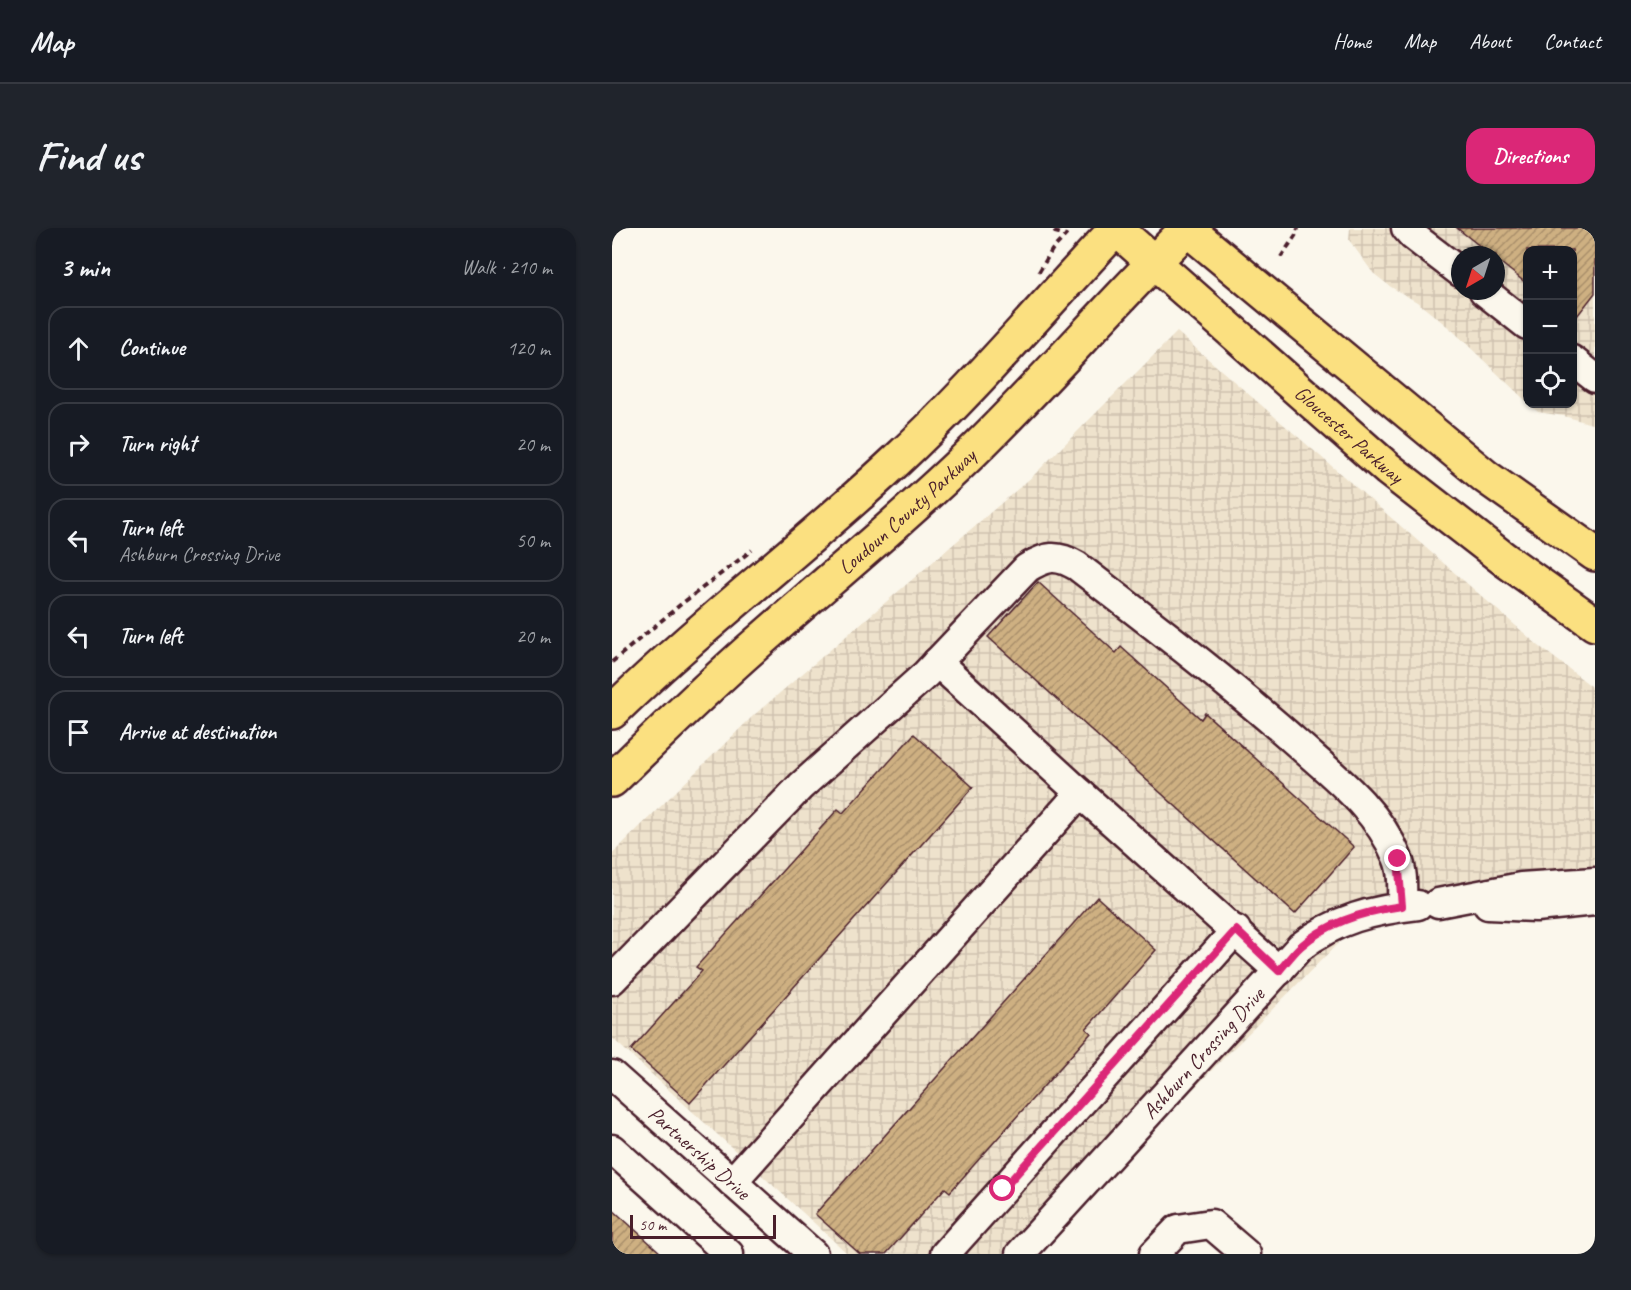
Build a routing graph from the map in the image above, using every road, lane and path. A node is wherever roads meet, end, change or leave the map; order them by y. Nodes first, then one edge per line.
1 (1052, 228) edge
2 (1116, 228) edge
3 (1187, 228) edge
4 (1298, 228) edge
5 (1407, 228) edge
6 (1281, 257) dead end
7 (1155, 262) junction
8 (1451, 266) edge
9 (1038, 274) dead end
10 (1495, 300) edge
11 (1523, 322) edge
12 (1577, 364) edge
13 (1595, 378) edge
14 (753, 549) dead end
15 (1595, 554) edge
16 (1595, 624) edge
17 (612, 662) edge
18 (938, 662) junction
19 (612, 712) edge
20 (612, 780) edge
21 (1080, 793) junction
22 (1595, 882) edge
23 (1595, 901) edge
24 (1236, 930) junction
25 (1279, 971) junction
26 (612, 980) edge
27 (612, 1075) edge
28 (612, 1149) edge
29 (732, 1182) junction
30 (729, 1254) edge
31 (813, 1254) edge
32 (945, 1254) edge
33 (1020, 1254) edge
34 (1154, 1254) edge
35 (1246, 1254) edge

1 - 9 path
2 - 7 main road, Gloucester Parkway
2 - 19 main road, Loudoun County Parkway
3 - 7 main road, Loudoun County Parkway
3 - 15 main road
4 - 6 path
5 - 8 street
7 - 16 main road, Gloucester Parkway
7 - 20 main road, Loudoun County Parkway
10 - 11 street
12 - 13 street
14 - 17 path
18 - 21 street
18 - 25 street, Ashburn Crossing Drive
18 - 26 street
21 - 24 street
21 - 29 street
22 - 23 street
24 - 25 street
24 - 32 street
25 - 33 street, Ashburn Crossing Drive
27 - 29 street, Partnership Drive
28 - 30 street
29 - 31 street, Partnership Drive
34 - 35 street

